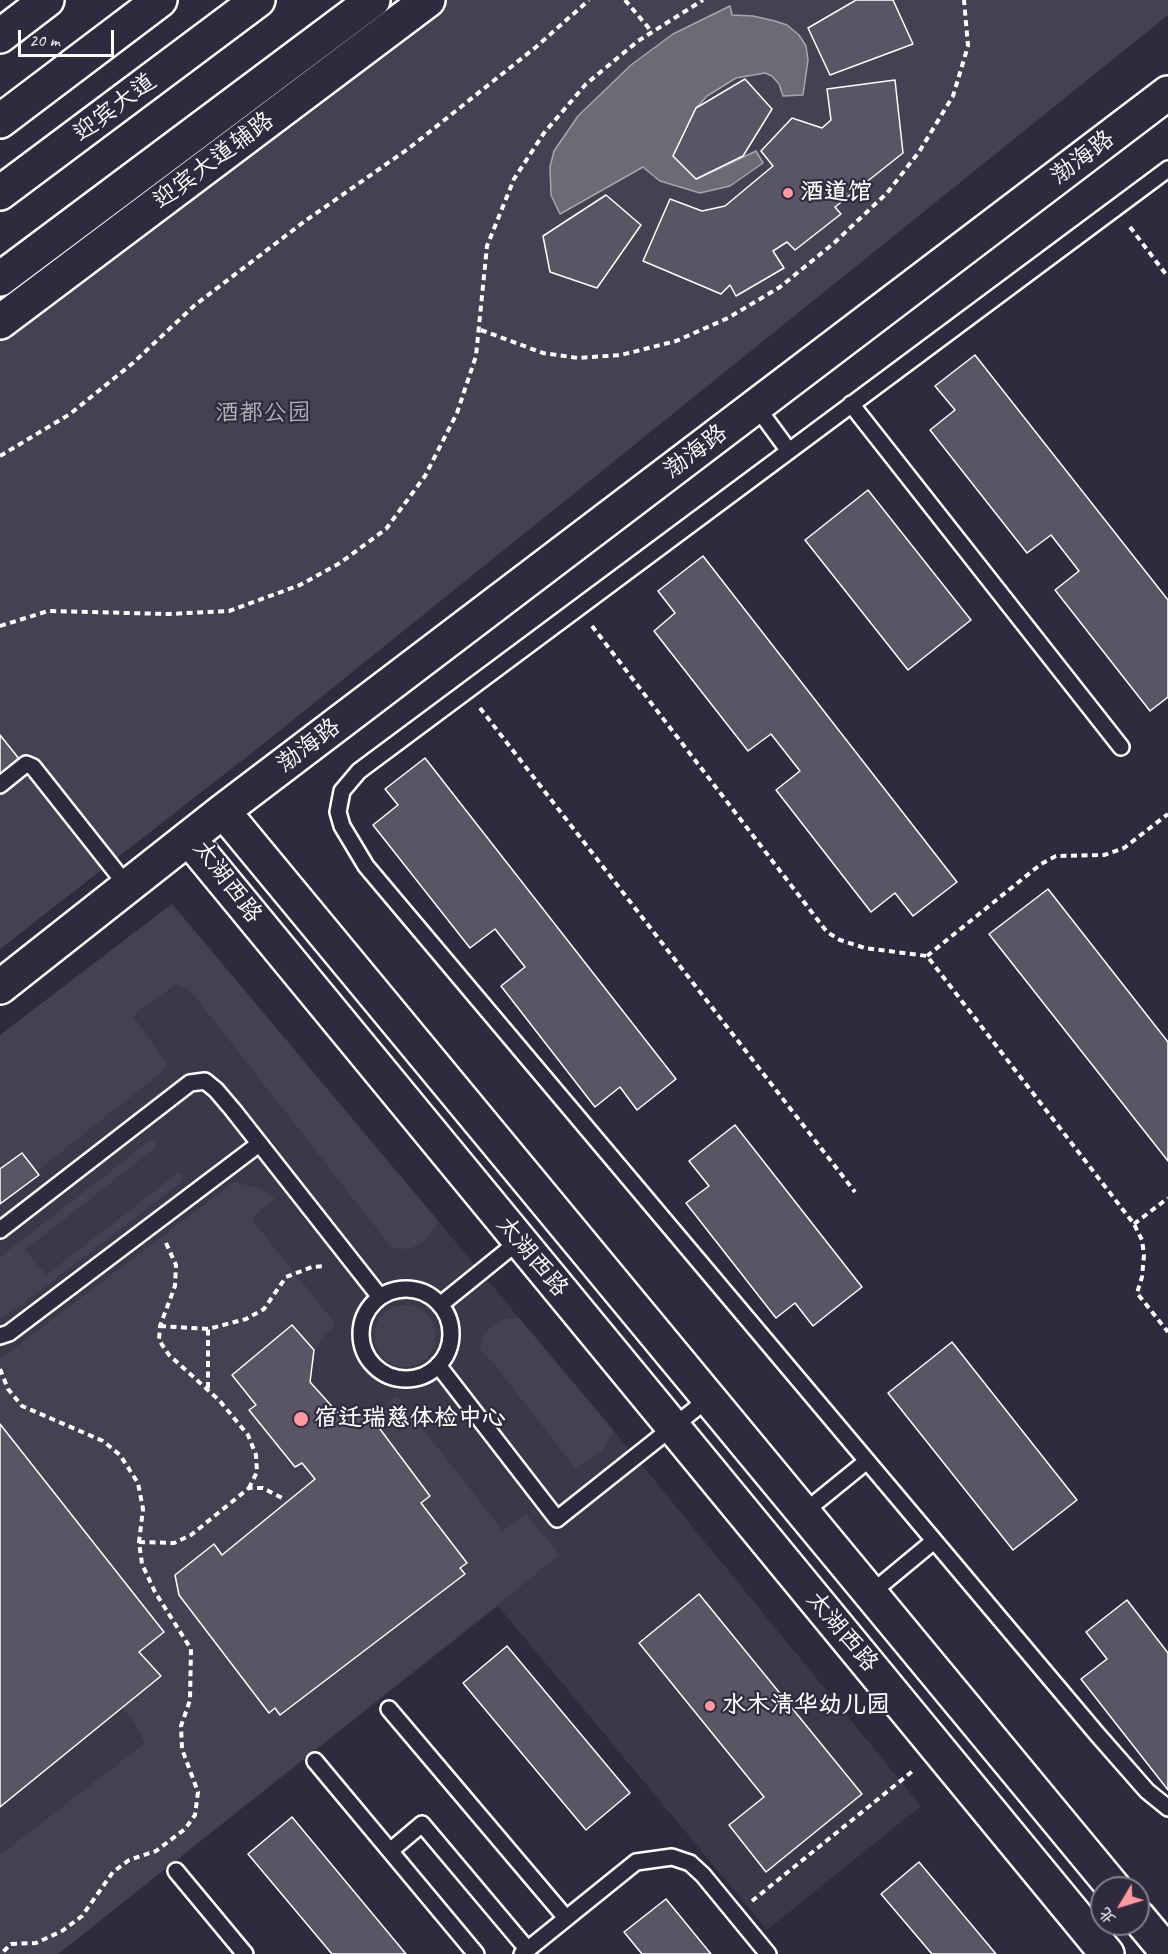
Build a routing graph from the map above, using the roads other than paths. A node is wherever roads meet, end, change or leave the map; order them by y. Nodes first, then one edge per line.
1 (47, 0) edge
2 (160, 0) edge
3 (258, 0) edge
4 (373, 0) edge
5 (428, 0) edge
6 (0, 36) edge
7 (1168, 93) edge
8 (0, 121) edge
9 (1168, 169) edge
10 (0, 194) edge
11 (0, 279) edge
12 (0, 322) edge
13 (851, 404) junction
14 (756, 406) junction
15 (789, 450) junction
16 (1120, 747) dead end
17 (0, 785) edge
18 (223, 811) junction
19 (189, 839) junction
20 (128, 887) junction
21 (0, 987) edge
22 (259, 1144) junction
23 (0, 1230) edge
24 (519, 1241) junction
25 (380, 1297) junction
26 (440, 1305) junction
27 (0, 1336) edge
28 (438, 1365) junction
29 (708, 1399) junction
30 (672, 1427) junction
31 (867, 1461) junction
32 (802, 1513) junction
33 (934, 1541) junction
34 (870, 1594) junction
35 (389, 1709) dead end
36 (315, 1761) dead end
37 (1168, 1808) edge
38 (390, 1851) junction
39 (176, 1871) dead end
40 (1104, 1876) edge
41 (566, 1918) junction
42 (1150, 1931) edge
43 (531, 1951) edge
44 (1168, 1953) edge
45 (245, 1954) edge
46 (476, 1954) edge
47 (768, 1954) edge
48 (1107, 1954) edge

1 - 6 main road
2 - 8 main road
3 - 10 main road, 迎宾大道
4 - 11 main road
5 - 12 main road, 迎宾大道辅路
7 - 14 main road, 渤海路
9 - 13 lane
13 - 15 lane
13 - 16 lane
14 - 15 lane
14 - 18 main road, 渤海路
15 - 31 lane
17 - 20 lane
18 - 19 main road, 太湖西路
18 - 29 main road, 太湖西路
19 - 20 main road
19 - 24 main road, 太湖西路
20 - 21 main road
22 - 23 lane
22 - 25 lane
22 - 27 lane
24 - 26 lane
24 - 30 main road, 太湖西路
25 - 26 lane
25 - 28 lane
26 - 28 lane
28 - 30 lane
29 - 30 lane
29 - 32 main road, 太湖西路
30 - 48 main road, 太湖西路
31 - 32 lane
31 - 33 lane
32 - 34 main road, 太湖西路
33 - 34 lane
33 - 37 lane
34 - 40 main road, 太湖西路
35 - 41 lane
36 - 38 lane
38 - 43 lane
38 - 46 lane
39 - 45 lane
41 - 43 lane
41 - 47 lane
42 - 44 main road

